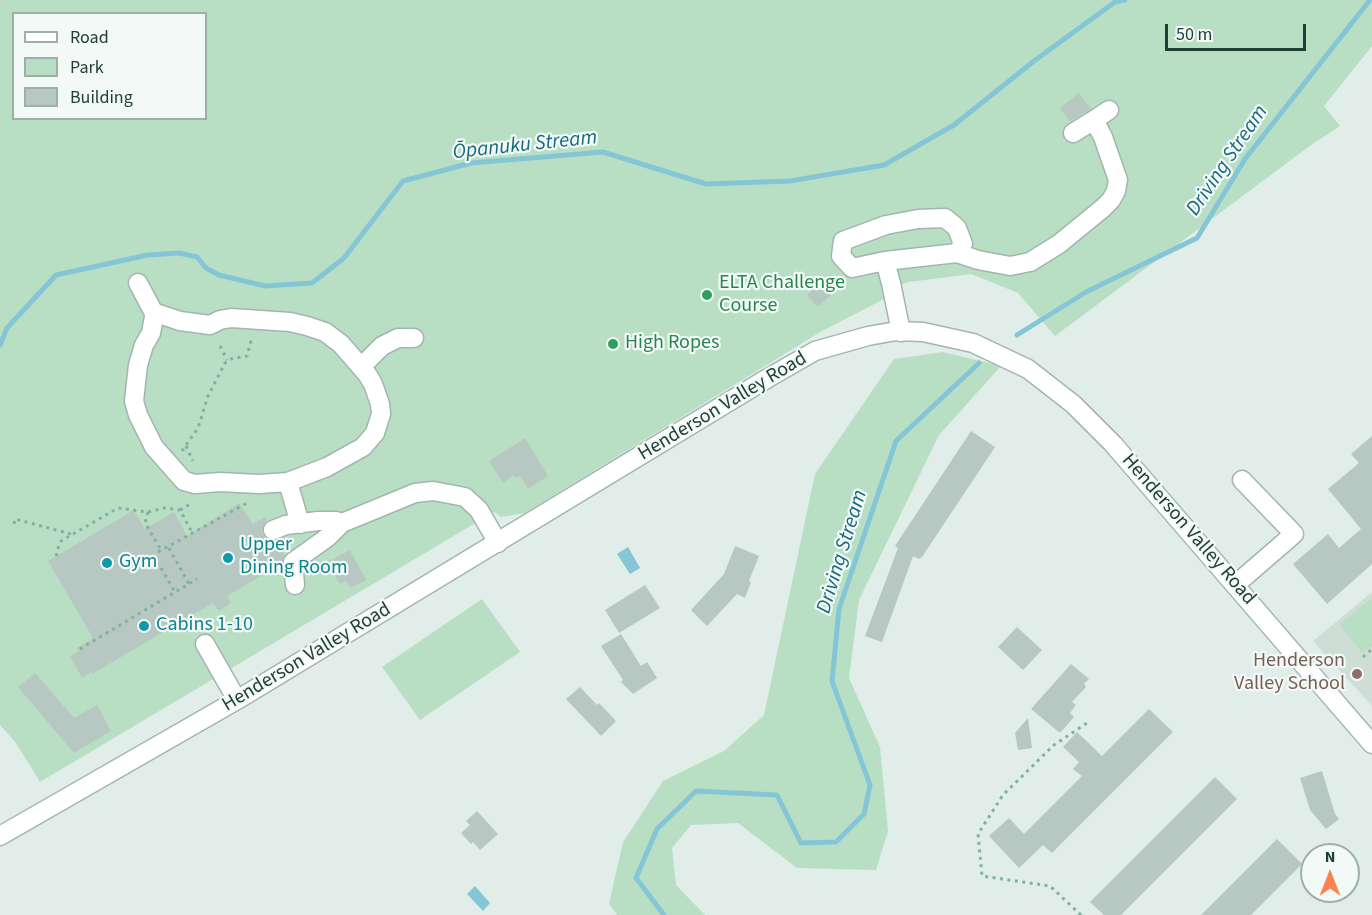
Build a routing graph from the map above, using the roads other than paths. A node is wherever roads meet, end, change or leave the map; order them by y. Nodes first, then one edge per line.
1 (1073, 133) dead end
2 (957, 253) junction
3 (885, 261) junction
4 (138, 282) dead end
5 (154, 315) junction
6 (901, 332) junction
7 (414, 338) dead end
8 (361, 367) junction
9 (1242, 480) dead end
10 (288, 482) junction
11 (250, 484) junction
12 (238, 500) road end
13 (342, 523) junction
14 (273, 530) dead end
15 (300, 532) junction
16 (498, 543) junction
17 (295, 585) dead end
18 (1235, 585) junction
19 (205, 644) dead end
20 (237, 700) junction
21 (1372, 744) edge
22 (0, 836) edge

1 - 2 street
2 - 3 street
2 - 3 street
3 - 6 street
4 - 5 street
5 - 8 street
5 - 11 street
6 - 16 street, Henderson Valley Road
6 - 18 street, Henderson Valley Road
7 - 8 street
8 - 10 street
9 - 18 street
10 - 11 street
10 - 15 street
11 - 12 street
13 - 15 street
13 - 16 street
13 - 17 street
14 - 15 street
16 - 20 street, Henderson Valley Road
18 - 21 street, Henderson Valley Road
19 - 20 street
20 - 22 street, Henderson Valley Road

